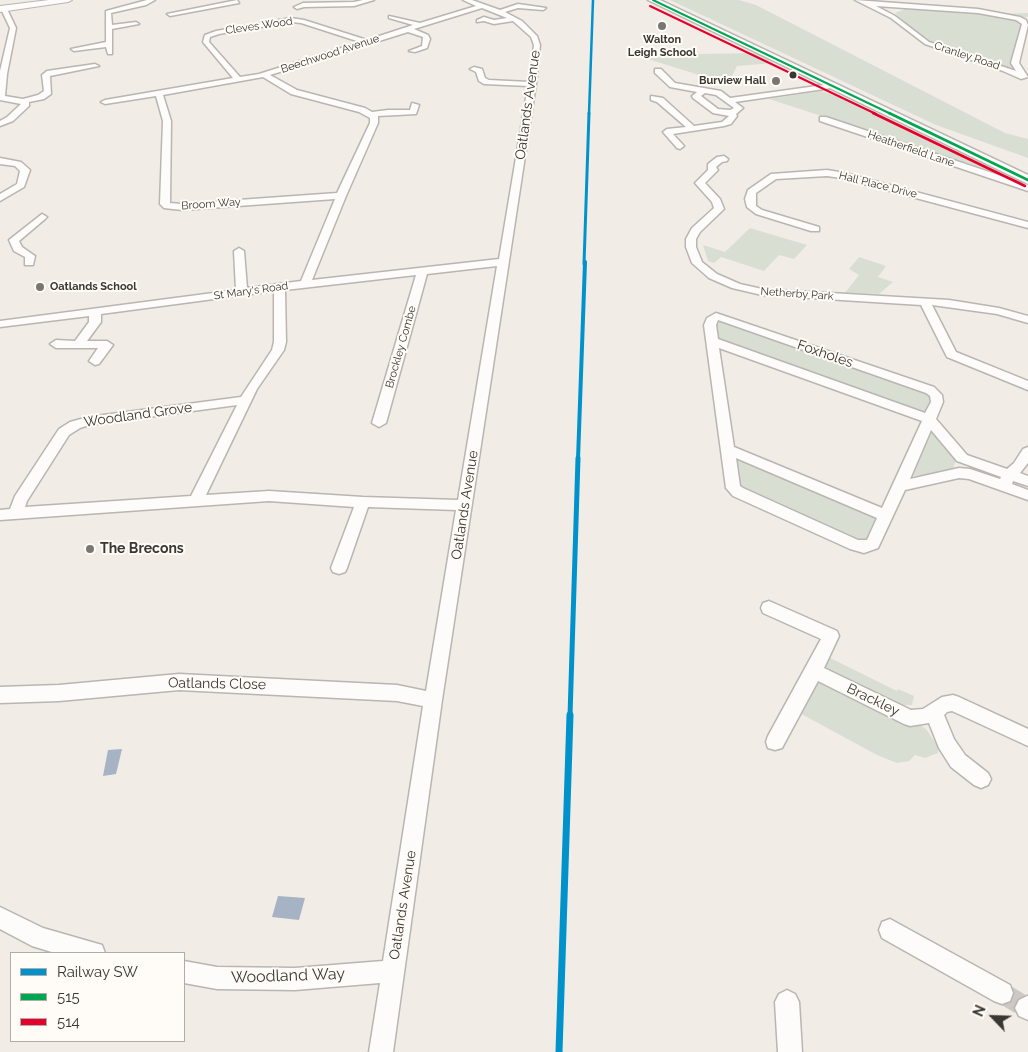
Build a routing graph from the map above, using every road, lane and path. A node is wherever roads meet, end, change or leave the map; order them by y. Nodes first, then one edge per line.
1 (68, 0) edge
2 (152, 0) edge
3 (210, 0) edge
4 (371, 0) edge
5 (466, 0) edge
6 (653, 0) edge
7 (858, 0) edge
8 (237, 2) dead end
9 (319, 2) edge
10 (20, 3) edge
11 (868, 4) junction
12 (215, 6) junction
13 (482, 6) junction
14 (297, 7) dead end
15 (543, 8) dead end
16 (2, 9) edge
17 (500, 12) junction
18 (170, 14) dead end
19 (391, 17) dead end
20 (515, 19) junction
21 (479, 21) dead end
22 (136, 24) dead end
23 (419, 25) junction
24 (110, 27) junction
25 (407, 29) junction
26 (366, 42) junction
27 (110, 44) junction
28 (74, 49) dead end
29 (413, 51) dead end
30 (110, 53) dead end
31 (3, 64) edge
32 (95, 66) dead end
33 (474, 69) dead end
34 (658, 71) dead end
35 (264, 75) junction
36 (1026, 78) edge
37 (239, 80) junction
38 (532, 84) junction
39 (831, 86) junction
40 (704, 90) junction
41 (159, 93) junction
42 (654, 98) dead end
43 (729, 100) junction
44 (23, 101) junction
45 (105, 102) dead end
46 (416, 104) dead end
47 (732, 113) junction
48 (371, 115) junction
49 (823, 119) dead end
50 (0, 124) edge
51 (692, 128) junction
52 (680, 146) dead end
53 (724, 158) dead end
54 (0, 161) edge
55 (1028, 178) edge
56 (1028, 188) edge
57 (341, 196) junction
58 (0, 198) edge
59 (42, 217) dead end
60 (1028, 226) edge
61 (815, 229) dead end
62 (14, 240) junction
63 (0, 241) edge
64 (239, 251) dead end
65 (503, 262) junction
66 (29, 263) dead end
67 (422, 271) junction
68 (305, 284) junction
69 (279, 287) junction
70 (242, 292) junction
71 (925, 302) junction
72 (95, 312) junction
73 (1028, 320) edge
74 (0, 324) edge
75 (712, 341) junction
76 (56, 344) dead end
77 (79, 344) junction
78 (95, 361) dead end
79 (1028, 386) edge
80 (246, 400) junction
81 (929, 419) junction
82 (379, 423) dead end
83 (727, 449) junction
84 (1028, 452) edge
85 (1006, 481) junction
86 (1028, 482) edge
87 (899, 486) junction
88 (1028, 495) edge
89 (196, 501) junction
90 (363, 502) junction
91 (464, 505) junction
92 (23, 514) junction
93 (0, 515) edge
94 (886, 516) junction
95 (339, 568) dead end
96 (769, 608) dead end
97 (814, 671) junction
98 (0, 694) edge
99 (433, 700) junction
100 (933, 713) junction
101 (1028, 738) edge
102 (775, 742) dead end
103 (981, 779) dead end
104 (0, 918) edge
105 (890, 930) dead end
106 (90, 952) edge
107 (393, 971) junction
108 (185, 972) edge
109 (1002, 993) tunnel mouth
110 (787, 1002) dead end
111 (380, 1052) edge
112 (790, 1052) edge

1 - 10 street
2 - 24 street
3 - 12 street
4 - 9 street
5 - 13 street, Oatlands Avenue
6 - 39 main road
7 - 11 street, Cranley Road
8 - 12 street
9 - 14 street
10 - 16 street
11 - 36 street, Cranley Road
11 - 36 street
12 - 18 street
13 - 17 street, Oatlands Avenue
13 - 23 street, Beechwood Avenue
15 - 17 street
16 - 31 street
17 - 20 street, Oatlands Avenue
19 - 23 street
20 - 21 street
20 - 38 street, Oatlands Avenue
22 - 24 street
23 - 25 street, Beechwood Avenue
24 - 27 street
25 - 26 street, Beechwood Avenue
25 - 29 street
26 - 35 street, Beechwood Avenue
26 - 37 street, Cleves Wood
27 - 28 street
27 - 30 street
31 - 44 street
32 - 44 street
33 - 38 street
34 - 40 street
35 - 37 street
35 - 48 street, Beechwood Avenue
37 - 41 street
38 - 65 street, Oatlands Avenue
39 - 43 street
39 - 55 main road
40 - 43 street
40 - 47 street
41 - 45 street
41 - 57 street, Broom Way
42 - 51 street
43 - 47 street
44 - 50 street
46 - 48 street
47 - 51 street
48 - 57 street
49 - 56 street, Heatherfield Lane
51 - 52 street
53 - 71 street, Netherby Park
54 - 58 street
57 - 68 street
59 - 62 street
60 - 61 street, Hall Place Drive
62 - 63 street
62 - 66 street
64 - 70 street
65 - 67 street, St Mary's Road
65 - 91 street, Oatlands Avenue
67 - 68 street, St Mary's Road
67 - 82 street, Brockley Combe
68 - 69 street, St Mary's Road
69 - 70 street, St Mary's Road
69 - 80 street
70 - 72 street, St Mary's Road
71 - 73 street, Netherby Park
71 - 79 street
72 - 74 street, St Mary's Road
72 - 77 street
75 - 81 street, Foxholes
75 - 81 street, Foxholes
75 - 83 street, Foxholes
76 - 77 street
77 - 78 street
80 - 89 street
80 - 92 street, Woodland Grove
81 - 85 street, Foxholes
81 - 87 street, Foxholes
83 - 94 street
83 - 94 street, Foxholes
84 - 85 street
85 - 86 street, Foxholes
85 - 87 street, Foxholes
85 - 88 street, Foxholes
87 - 94 street, Foxholes
89 - 90 street
89 - 92 street
90 - 91 street
90 - 95 street
91 - 99 street, Oatlands Avenue
92 - 93 street
96 - 97 street
97 - 100 street, Brackley
97 - 102 street
98 - 99 street, Oatlands Close
99 - 107 street, Oatlands Avenue
100 - 101 street, Brackley
100 - 103 street
104 - 106 street
105 - 109 street
107 - 108 street, Woodland Way
107 - 111 street, Oatlands Avenue
110 - 112 street

